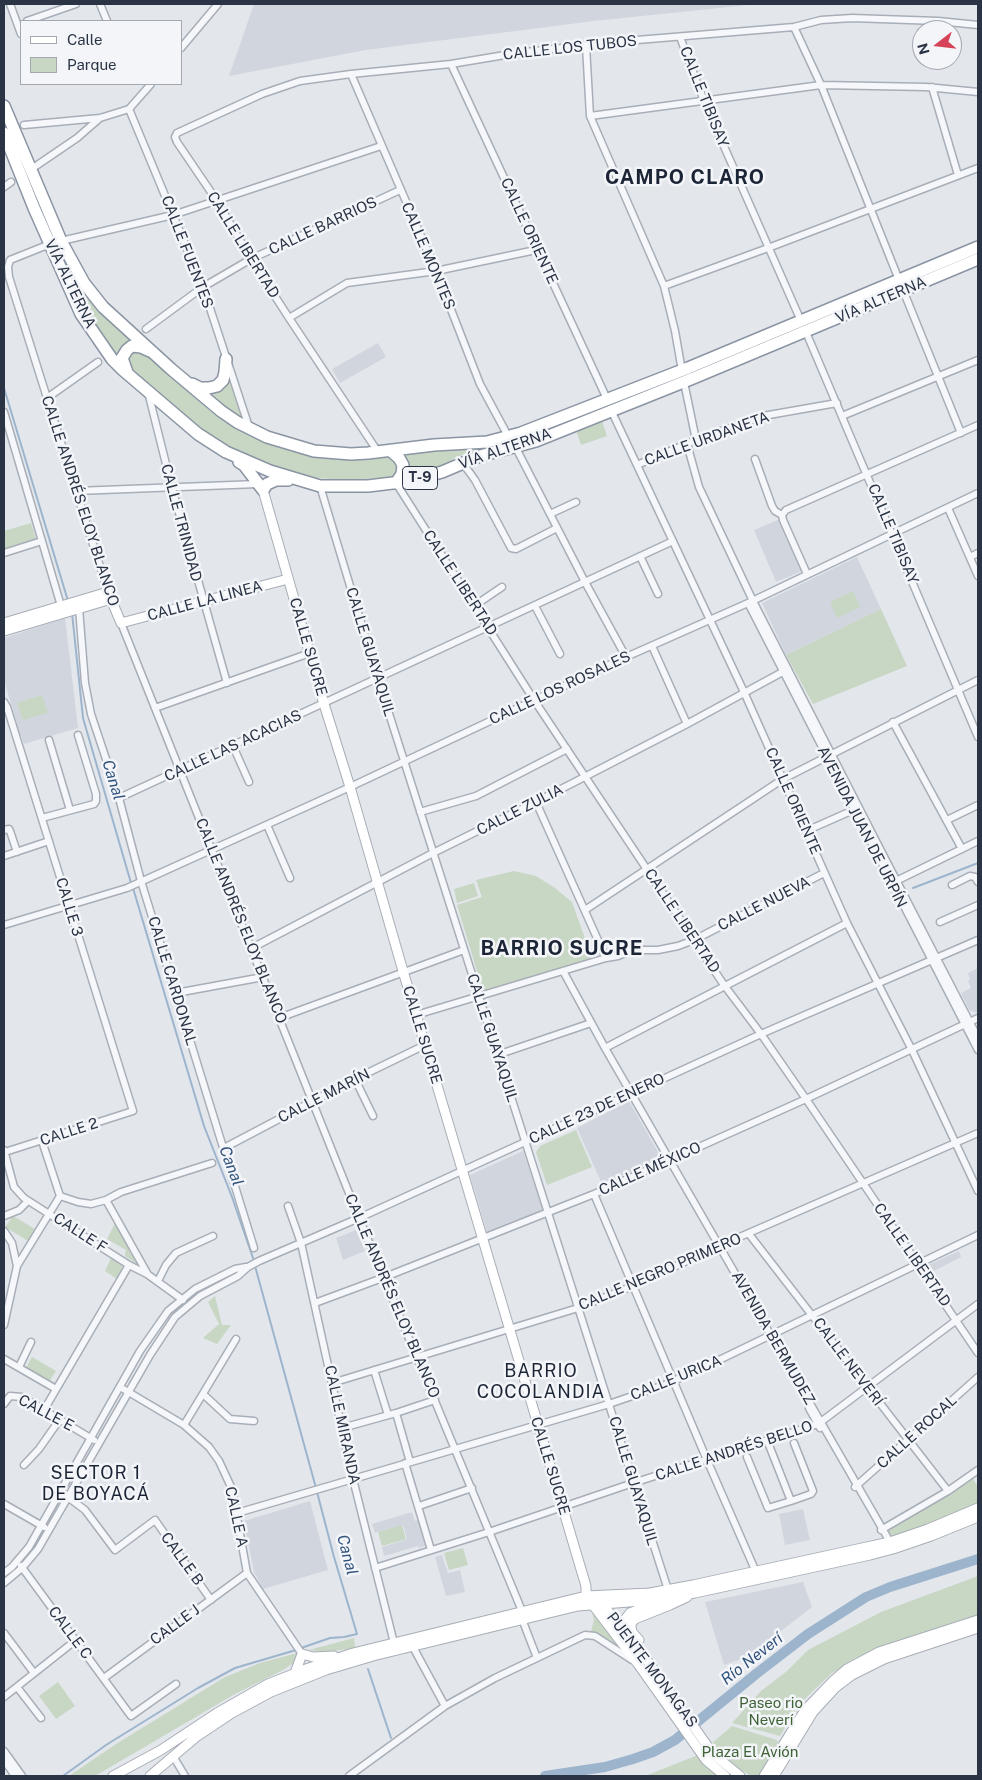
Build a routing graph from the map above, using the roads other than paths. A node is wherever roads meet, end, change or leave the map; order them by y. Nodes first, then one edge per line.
1 (10, 4) edge
2 (76, 4) edge
3 (100, 4) edge
4 (218, 4) edge
5 (30, 20) edge
6 (104, 20) edge
7 (20, 24) edge
8 (978, 25) edge
9 (794, 27) junction
10 (680, 37) junction
11 (586, 46) junction
12 (182, 47) edge
13 (451, 64) junction
14 (351, 74) junction
15 (150, 85) edge
16 (821, 85) junction
17 (932, 87) junction
18 (978, 92) edge
19 (704, 101) junction
20 (4, 106) edge
21 (129, 109) junction
22 (590, 116) junction
23 (100, 118) junction
24 (24, 125) dead end
25 (4, 133) edge
26 (175, 137) joint
27 (381, 146) junction
28 (978, 168) edge
29 (30, 170) junction
30 (958, 175) junction
31 (11, 182) dead end
32 (4, 187) edge
33 (400, 190) junction
34 (217, 201) junction
35 (872, 209) junction
36 (173, 215) junction
37 (56, 243) junction
38 (978, 247) edge
39 (536, 248) junction
40 (768, 248) junction
41 (251, 259) junction
42 (978, 259) edge
43 (436, 271) junction
44 (901, 285) junction
45 (664, 286) junction
46 (203, 287) junction
47 (290, 318) junction
48 (804, 326) junction
49 (146, 328) dead end
50 (154, 352) junction
51 (226, 359) junction
52 (978, 360) edge
53 (98, 362) dead end
54 (683, 376) junction
55 (131, 377) junction
56 (939, 377) junction
57 (185, 382) junction
58 (148, 392) junction
59 (47, 398) junction
60 (837, 403) junction
61 (609, 404) junction
62 (4, 412) edge
63 (842, 416) junction
64 (978, 426) edge
65 (249, 428) junction
66 (961, 433) junction
67 (508, 436) junction
68 (696, 440) junction
69 (687, 444) junction
70 (515, 446) junction
71 (391, 451) junction
72 (226, 452) junction
73 (378, 452) junction
74 (755, 459) dead end
75 (462, 462) junction
76 (637, 465) junction
77 (868, 475) junction
78 (303, 480) junction
79 (396, 483) junction
80 (320, 486) junction
81 (260, 487) junction
82 (172, 488) junction
83 (76, 491) junction
84 (978, 494) edge
85 (576, 502) dead end
86 (948, 508) junction
87 (550, 514) junction
88 (782, 515) junction
89 (557, 528) junction
90 (893, 535) junction
91 (42, 541) junction
92 (673, 542) junction
93 (4, 553) edge
94 (978, 553) edge
95 (640, 556) junction
96 (970, 557) junction
97 (807, 574) junction
98 (978, 576) edge
99 (288, 579) junction
100 (585, 582) junction
101 (502, 587) dead end
102 (658, 594) dead end
103 (109, 596) junction
104 (203, 602) junction
105 (751, 602) junction
106 (76, 606) junction
107 (474, 606) junction
108 (535, 606) junction
109 (63, 608) junction
110 (709, 619) junction
111 (121, 622) junction
112 (4, 623) edge
113 (489, 628) junction
114 (4, 630) edge
115 (652, 646) junction
116 (310, 653) junction
117 (560, 654) dead end
118 (626, 657) junction
119 (785, 671) junction
120 (378, 680) junction
121 (978, 680) edge
122 (227, 683) junction
123 (958, 690) junction
124 (744, 692) junction
125 (534, 700) junction
126 (4, 702) edge
127 (324, 704) junction
128 (156, 708) junction
129 (893, 722) junction
130 (687, 724) junction
131 (78, 735) dead end
132 (978, 737) edge
133 (49, 740) dead end
134 (233, 746) junction
135 (567, 749) junction
136 (828, 755) junction
137 (404, 761) junction
138 (180, 770) junction
139 (585, 777) junction
140 (783, 779) junction
141 (249, 782) dead end
142 (350, 787) junction
143 (119, 798) junction
144 (536, 802) junction
145 (978, 805) edge
146 (856, 809) junction
147 (70, 810) junction
148 (420, 812) junction
149 (42, 818) junction
150 (946, 820) junction
151 (266, 825) junction
152 (4, 830) edge
153 (806, 831) junction
154 (49, 841) junction
155 (978, 842) edge
156 (962, 849) junction
157 (212, 850) junction
158 (16, 852) junction
159 (433, 853) junction
160 (4, 856) edge
161 (647, 869) junction
162 (824, 873) junction
163 (290, 878) dead end
164 (140, 882) junction
165 (894, 882) junction
166 (978, 882) edge
167 (377, 883) junction
168 (952, 885) dead end
169 (978, 905) edge
170 (68, 906) junction
171 (585, 910) junction
172 (847, 922) junction
173 (940, 922) dead end
174 (4, 925) edge
175 (694, 940) junction
176 (978, 940) edge
177 (252, 948) junction
178 (464, 950) junction
179 (606, 958) junction
180 (934, 960) junction
181 (403, 971) junction
182 (563, 971) junction
183 (263, 977) junction
184 (878, 983) junction
185 (724, 986) junction
186 (176, 992) junction
187 (479, 997) junction
188 (416, 1015) junction
189 (280, 1018) junction
190 (978, 1018) edge
191 (591, 1023) junction
192 (967, 1023) junction
193 (762, 1034) junction
194 (978, 1038) edge
195 (425, 1045) junction
196 (605, 1048) junction
197 (912, 1050) junction
198 (978, 1050) edge
199 (497, 1055) junction
200 (355, 1080) junction
201 (631, 1093) junction
202 (806, 1099) junction
203 (313, 1102) junction
204 (133, 1111) joint
205 (373, 1116) dead end
206 (978, 1133) edge
207 (42, 1141) junction
208 (525, 1142) junction
209 (955, 1144) junction
210 (224, 1148) junction
211 (4, 1150) edge
212 (670, 1161) junction
213 (212, 1163) dead end
214 (462, 1170) junction
215 (863, 1183) junction
216 (978, 1191) edge
217 (594, 1194) junction
218 (60, 1196) junction
219 (106, 1200) junction
220 (28, 1201) junction
221 (288, 1206) dead end
222 (547, 1212) junction
223 (49, 1213) junction
224 (4, 1216) edge
225 (359, 1218) junction
226 (4, 1231) edge
227 (749, 1234) junction
228 (978, 1235) edge
229 (213, 1236) dead end
230 (482, 1237) junction
231 (301, 1243) junction
232 (718, 1247) junction
233 (254, 1248) dead end
234 (918, 1263) junction
235 (129, 1265) junction
236 (17, 1266) junction
237 (248, 1267) junction
238 (148, 1274) junction
239 (385, 1277) junction
240 (158, 1281) junction
241 (633, 1286) junction
242 (182, 1298) junction
243 (315, 1302) junction
244 (978, 1304) edge
245 (188, 1305) junction
246 (578, 1308) junction
247 (812, 1315) junction
248 (957, 1320) junction
249 (4, 1325) edge
250 (510, 1329) junction
251 (769, 1336) junction
252 (236, 1339) dead end
253 (31, 1342) dead end
254 (978, 1353) edge
255 (417, 1357) junction
256 (4, 1359) edge
257 (19, 1368) junction
258 (374, 1370) junction
259 (978, 1377) edge
260 (674, 1381) junction
261 (332, 1383) junction
262 (120, 1387) junction
263 (868, 1388) junction
264 (56, 1389) junction
265 (128, 1392) junction
266 (203, 1394) junction
267 (435, 1400) junction
268 (4, 1404) edge
269 (609, 1404) junction
270 (44, 1410) junction
271 (396, 1413) junction
272 (388, 1415) junction
273 (60, 1419) junction
274 (254, 1422) dead end
275 (820, 1423) junction
276 (184, 1425) junction
277 (538, 1425) junction
278 (342, 1428) junction
279 (91, 1438) junction
280 (767, 1440) junction
281 (908, 1440) junction
282 (99, 1442) junction
283 (794, 1443) dead end
284 (456, 1449) junction
285 (747, 1457) dead end
286 (707, 1460) junction
287 (408, 1463) junction
288 (24, 1465) dead end
289 (978, 1470) edge
290 (353, 1479) junction
291 (633, 1483) junction
292 (856, 1486) junction
293 (472, 1488) junction
294 (948, 1491) junction
295 (60, 1492) junction
296 (68, 1496) junction
297 (791, 1501) junction
298 (4, 1504) edge
299 (419, 1506) junction
300 (562, 1506) junction
301 (978, 1508) edge
302 (237, 1513) junction
303 (978, 1517) edge
304 (41, 1525) junction
305 (48, 1530) junction
306 (882, 1530) junction
307 (489, 1532) junction
308 (888, 1542) junction
309 (431, 1550) junction
310 (17, 1562) junction
311 (22, 1568) junction
312 (375, 1568) junction
313 (756, 1572) junction
314 (4, 1573) edge
315 (247, 1573) junction
316 (4, 1583) edge
317 (669, 1593) junction
318 (694, 1593) junction
319 (590, 1595) junction
320 (211, 1600) junction
321 (602, 1603) junction
322 (591, 1605) junction
323 (522, 1615) junction
324 (978, 1620) edge
325 (978, 1628) edge
326 (624, 1630) junction
327 (4, 1633) edge
328 (76, 1640) junction
329 (394, 1643) junction
330 (412, 1647) junction
331 (302, 1654) junction
332 (349, 1655) junction
333 (537, 1658) junction
334 (642, 1661) junction
335 (34, 1673) junction
336 (295, 1673) junction
337 (104, 1678) junction
338 (176, 1684) dead end
339 (17, 1687) junction
340 (4, 1697) edge
341 (445, 1706) junction
342 (40, 1718) dead end
343 (4, 1751) edge
344 (174, 1756) junction
345 (710, 1757) junction
346 (4, 1760) edge
347 (714, 1768) junction
348 (15, 1776) edge
349 (22, 1776) edge
350 (113, 1776) edge
351 (150, 1776) edge
352 (185, 1776) edge
353 (349, 1776) edge
354 (721, 1776) edge
355 (725, 1776) edge
356 (740, 1776) edge
357 (764, 1776) edge
358 (774, 1776) edge

1 - 7 street
2 - 5 street
3 - 6 street
4 - 12 street
8 - 9 street, CALLE LOS TUBOS
9 - 10 street, CALLE LOS TUBOS
9 - 16 street
10 - 11 street, CALLE LOS TUBOS
10 - 19 street, CALLE TIBISAY
11 - 13 street, CALLE LOS TUBOS
11 - 22 street
13 - 14 street, CALLE LOS TUBOS
13 - 39 street, CALLE ORIENTE
14 - 26 street, CALLE LOS TUBOS
14 - 27 street, CALLE MONTES
15 - 21 street
16 - 17 street
16 - 19 street
16 - 35 street
17 - 18 street
17 - 30 street
19 - 22 street
19 - 40 street, CALLE TIBISAY
20 - 29 highway, VÍA ALTERNA / T-9
21 - 23 street
21 - 36 street, CALLE FUENTES
22 - 45 street
23 - 24 street
23 - 29 street
25 - 37 highway, VÍA ALTERNA / T-9
26 - 34 street, CALLE LIBERTAD
27 - 33 street, CALLE MONTES
27 - 34 street
28 - 30 street
29 - 37 highway, VÍA ALTERNA / T-9
30 - 35 street
31 - 32 street
33 - 41 street, CALLE BARRIOS
33 - 43 street, CALLE MONTES
34 - 36 street
34 - 41 street, CALLE LIBERTAD
35 - 40 street
35 - 44 street
36 - 37 street
36 - 46 street, CALLE FUENTES
37 - 50 highway, VÍA ALTERNA / T-9
37 - 55 highway, VÍA ALTERNA / T-9
37 - 59 street, CALLE ANDRÉS ELOY BLANCO
38 - 44 highway, VÍA ALTERNA / T-9
39 - 43 street
39 - 61 street, CALLE ORIENTE
40 - 45 street
40 - 48 street, CALLE TIBISAY
41 - 46 street, CALLE BARRIOS
41 - 47 street, CALLE LIBERTAD
42 - 44 highway, VÍA ALTERNA / T-9
43 - 47 street
43 - 67 street, CALLE MONTES
44 - 48 highway, VÍA ALTERNA / T-9
44 - 56 street
45 - 54 street
46 - 49 street, CALLE BARRIOS
46 - 51 street, CALLE FUENTES
47 - 73 street, CALLE LIBERTAD
48 - 54 highway, VÍA ALTERNA / T-9
48 - 60 street, CALLE TIBISAY
50 - 55 highway
50 - 57 highway, VÍA ALTERNA / T-9
51 - 57 highway
51 - 65 street, CALLE FUENTES
52 - 56 street
53 - 59 street
54 - 61 highway, VÍA ALTERNA / T-9
54 - 68 street
55 - 58 highway, VÍA ALTERNA / T-9
56 - 63 street
56 - 66 street
57 - 65 highway, VÍA ALTERNA / T-9
58 - 72 highway, VÍA ALTERNA / T-9
58 - 82 street, CALLE TRINIDAD
59 - 83 street, CALLE ANDRÉS ELOY BLANCO
60 - 63 street, CALLE TIBISAY
60 - 68 street, CALLE URDANETA
61 - 67 highway, VÍA ALTERNA / T-9
61 - 70 highway, VÍA ALTERNA / T-9
61 - 76 street, CALLE ORIENTE
62 - 91 street
63 - 77 street, CALLE TIBISAY
64 - 66 street
65 - 73 highway, VÍA ALTERNA / T-9
66 - 77 street
67 - 71 highway, VÍA ALTERNA / T-9
68 - 69 street, CALLE URDANETA
69 - 76 street, CALLE URDANETA
69 - 105 street, AVENIDA JUAN DE URPÍN
70 - 75 highway, VÍA ALTERNA / T-9
70 - 87 street
71 - 73 highway, VÍA ALTERNA / T-9
71 - 79 highway, T-9
72 - 78 highway, VÍA ALTERNA / T-9
72 - 81 highway
74 - 88 street
75 - 79 highway, VÍA ALTERNA / T-9
75 - 89 street
76 - 92 street, CALLE ORIENTE
77 - 88 street
77 - 90 street, CALLE TIBISAY
78 - 80 highway, VÍA ALTERNA / T-9
78 - 81 highway
79 - 80 highway, VÍA ALTERNA / T-9
79 - 107 street, CALLE LIBERTAD
80 - 120 street, CALLE GUAYAQUIL
81 - 82 street
81 - 99 street, CALLE SUCRE
82 - 83 street
82 - 104 street, CALLE TRINIDAD
83 - 103 street, CALLE ANDRÉS ELOY BLANCO
84 - 86 street, CALLE LOS ROSALES
85 - 87 street
86 - 90 street, CALLE LOS ROSALES
86 - 96 street
87 - 89 street
88 - 97 street
89 - 100 street
90 - 97 street, CALLE LOS ROSALES
90 - 123 street, CALLE TIBISAY
91 - 93 street
91 - 109 street
92 - 95 street, CALLE LAS ACACIAS
92 - 110 street, CALLE ORIENTE
94 - 96 street
95 - 100 street, CALLE LAS ACACIAS
95 - 102 street
96 - 98 street
97 - 105 street, CALLE LOS ROSALES
99 - 104 street, CALLE LA LINEA
99 - 116 street, CALLE SUCRE
100 - 108 street, CALLE LAS ACACIAS
100 - 118 street
101 - 107 street
103 - 106 street
103 - 111 street, CALLE ANDRÉS ELOY BLANCO
104 - 111 street, CALLE LA LINEA
104 - 122 street, CALLE TRINIDAD
105 - 110 street, CALLE LOS ROSALES
105 - 119 street, AVENIDA JUAN DE URPÍN
106 - 109 street
106 - 143 street, CALLE CARDONAL
107 - 113 street, CALLE LIBERTAD
108 - 113 street, CALLE LAS ACACIAS
108 - 117 street
109 - 112 street
109 - 114 street
110 - 115 street, CALLE LOS ROSALES
110 - 124 street, CALLE ORIENTE
111 - 128 street, CALLE ANDRÉS ELOY BLANCO
113 - 120 street, CALLE LAS ACACIAS
113 - 125 street, CALLE LIBERTAD
115 - 118 street, CALLE LOS ROSALES
115 - 130 street
116 - 122 street
116 - 127 street, CALLE SUCRE
118 - 125 street, CALLE LOS ROSALES
119 - 124 street, CALLE ZULIA
119 - 136 street, AVENIDA JUAN DE URPÍN
120 - 127 street, CALLE LAS ACACIAS
120 - 137 street, CALLE GUAYAQUIL
121 - 123 street
122 - 128 street
123 - 129 street
123 - 132 street, CALLE TIBISAY
124 - 130 street, CALLE ZULIA
124 - 140 street, CALLE ORIENTE
125 - 135 street, CALLE LIBERTAD
125 - 137 street, CALLE LOS ROSALES
126 - 149 street, CALLE 3
127 - 134 street, CALLE LAS ACACIAS
127 - 142 street, CALLE SUCRE
128 - 138 street, CALLE ANDRÉS ELOY BLANCO
129 - 136 street
129 - 150 street
130 - 139 street, CALLE ZULIA
131 - 147 street
133 - 147 street
134 - 138 street, CALLE LAS ACACIAS
134 - 141 street
135 - 139 street, CALLE LIBERTAD
135 - 148 street
136 - 140 street
136 - 146 street, AVENIDA JUAN DE URPÍN
137 - 142 street, CALLE LOS ROSALES
137 - 148 street, CALLE GUAYAQUIL
138 - 143 street, CALLE LAS ACACIAS
138 - 157 street, CALLE ANDRÉS ELOY BLANCO
139 - 144 street, CALLE ZULIA
139 - 161 street, CALLE LIBERTAD
140 - 153 street, CALLE ORIENTE
140 - 161 street
142 - 151 street, CALLE LOS ROSALES
142 - 167 street, CALLE SUCRE
143 - 164 street, CALLE CARDONAL
144 - 159 street, CALLE ZULIA
144 - 171 street
145 - 150 street
146 - 153 street
146 - 165 street, AVENIDA JUAN DE URPÍN
147 - 149 street
148 - 159 street, CALLE GUAYAQUIL
149 - 154 street, CALLE 3
150 - 156 street
151 - 157 street, CALLE LOS ROSALES
151 - 163 street
152 - 158 street
153 - 162 street, CALLE ORIENTE
154 - 158 street
154 - 170 street, CALLE 3
155 - 156 street
156 - 165 street
157 - 164 street, CALLE LOS ROSALES
157 - 177 street, CALLE ANDRÉS ELOY BLANCO
158 - 160 street
159 - 167 street, CALLE ZULIA
159 - 178 street, CALLE GUAYAQUIL
161 - 171 street
161 - 175 street, CALLE LIBERTAD
162 - 172 street, CALLE ORIENTE
162 - 175 street, CALLE NUEVA
164 - 170 street, CALLE LOS ROSALES
164 - 186 street, CALLE CARDONAL
165 - 180 street, AVENIDA JUAN DE URPÍN
166 - 168 street
167 - 177 street, CALLE ZULIA
167 - 181 street, CALLE SUCRE
169 - 173 street
170 - 174 street, CALLE LOS ROSALES
170 - 204 street, CALLE 3
171 - 179 street
172 - 184 street, CALLE ORIENTE
172 - 185 street
175 - 179 street, CALLE NUEVA
175 - 185 street, CALLE LIBERTAD
176 - 180 street
177 - 183 street, CALLE ANDRÉS ELOY BLANCO
178 - 181 street
178 - 187 street, CALLE GUAYAQUIL
179 - 182 street, CALLE NUEVA
180 - 184 street, CALLE 23 DE ENERO
180 - 192 street, AVENIDA JUAN DE URPÍN
181 - 188 street, CALLE SUCRE
181 - 189 street
182 - 187 street, CALLE NUEVA
182 - 191 street, AVENIDA BERMUDEZ
183 - 186 street
183 - 189 street, CALLE ANDRÉS ELOY BLANCO
184 - 193 street, CALLE 23 DE ENERO
184 - 197 street, CALLE ORIENTE
185 - 193 street, CALLE LIBERTAD
185 - 196 street
186 - 210 street, CALLE CARDONAL
187 - 188 street, CALLE NUEVA
187 - 199 street, CALLE GUAYAQUIL
188 - 195 street, CALLE SUCRE
189 - 203 street, CALLE ANDRÉS ELOY BLANCO
190 - 192 street, CALLE MÉXICO
191 - 196 street, AVENIDA BERMUDEZ
191 - 199 street
192 - 194 street, AVENIDA JUAN DE URPÍN
192 - 197 street, CALLE MÉXICO
192 - 198 street, AVENIDA JUAN DE URPÍN
193 - 201 street, CALLE 23 DE ENERO
193 - 202 street, CALLE LIBERTAD
195 - 200 street, CALLE MARÍN
195 - 214 street, CALLE SUCRE
196 - 201 street, AVENIDA BERMUDEZ
197 - 202 street, CALLE MÉXICO
197 - 209 street, CALLE ORIENTE
199 - 208 street, CALLE GUAYAQUIL
200 - 203 street, CALLE MARÍN
200 - 205 street
201 - 208 street, CALLE 23 DE ENERO
201 - 212 street, AVENIDA BERMUDEZ
202 - 212 street, CALLE MÉXICO
202 - 215 street, CALLE LIBERTAD
203 - 210 street, CALLE MARÍN
203 - 225 street, CALLE ANDRÉS ELOY BLANCO
204 - 207 street, CALLE 2
206 - 209 street, CALLE NEGRO PRIMERO
207 - 211 street, CALLE 2
207 - 218 street
208 - 214 street, CALLE 23 DE ENERO
208 - 222 street, CALLE GUAYAQUIL
209 - 215 street, CALLE NEGRO PRIMERO
209 - 216 street, CALLE ORIENTE
210 - 233 street, CALLE CARDONAL
211 - 220 street, CALLE F
212 - 217 street, CALLE MÉXICO
212 - 232 street, AVENIDA BERMUDEZ
213 - 219 street
214 - 225 street, CALLE 23 DE ENERO
214 - 230 street, CALLE SUCRE
215 - 227 street, CALLE NEGRO PRIMERO
215 - 234 street, CALLE LIBERTAD
217 - 222 street, CALLE MÉXICO
217 - 241 street
218 - 219 street
218 - 223 street
219 - 238 street
220 - 223 street, CALLE F
220 - 224 street
221 - 231 street, CALLE MIRANDA
222 - 230 street, CALLE MÉXICO
222 - 246 street, CALLE GUAYAQUIL
223 - 235 street, CALLE F
223 - 236 street
225 - 231 street, CALLE 23 DE ENERO
225 - 239 street, CALLE ANDRÉS ELOY BLANCO
226 - 236 street
227 - 232 street, CALLE NEGRO PRIMERO
227 - 247 street, CALLE NEVERÍ
228 - 234 street, CALLE URICA
229 - 240 street
230 - 239 street, CALLE MÉXICO
230 - 250 street, CALLE SUCRE
231 - 237 street, CALLE 23 DE ENERO
231 - 243 street, CALLE MIRANDA
232 - 241 street, CALLE NEGRO PRIMERO
232 - 251 street, AVENIDA BERMUDEZ
234 - 247 street, CALLE URICA
234 - 248 street, CALLE LIBERTAD
235 - 238 street, CALLE F
235 - 264 street
236 - 249 street
237 - 242 street
237 - 245 street
238 - 240 street, CALLE F
239 - 243 street, CALLE MÉXICO
239 - 255 street, CALLE ANDRÉS ELOY BLANCO
240 - 242 street, CALLE F
241 - 246 street, CALLE NEGRO PRIMERO
241 - 260 street
242 - 245 street, CALLE F
242 - 262 street
243 - 261 street, CALLE MIRANDA
244 - 248 street, CALLE ANDRÉS BELLO
245 - 265 street
246 - 250 street, CALLE NEGRO PRIMERO
246 - 269 street, CALLE GUAYAQUIL
247 - 251 street, CALLE URICA
247 - 263 street, CALLE NEVERÍ
248 - 254 street, CALLE LIBERTAD
248 - 263 street, CALLE ANDRÉS BELLO
250 - 255 street, CALLE NEGRO PRIMERO
250 - 277 street, CALLE SUCRE
251 - 260 street, CALLE URICA
251 - 275 street, AVENIDA BERMUDEZ
252 - 266 street
253 - 257 street
255 - 258 street, CALLE NEGRO PRIMERO
255 - 267 street, CALLE ANDRÉS ELOY BLANCO
256 - 257 street
257 - 264 street
258 - 261 street, CALLE NEGRO PRIMERO
258 - 272 street
259 - 281 street, CALLE ROCAL
260 - 269 street, CALLE URICA
260 - 286 street
261 - 278 street, CALLE MIRANDA
262 - 265 street, CALLE A
262 - 279 street
263 - 275 street, CALLE ANDRÉS BELLO
263 - 281 street, CALLE NEVERÍ
264 - 270 street
265 - 276 street, CALLE A
265 - 282 street
266 - 274 street
266 - 276 street
267 - 271 street
267 - 284 street, CALLE ANDRÉS ELOY BLANCO
268 - 270 street, CALLE E
269 - 277 street, CALLE URICA
269 - 291 street, CALLE GUAYAQUIL
270 - 273 street, CALLE E
271 - 272 street
271 - 287 street
272 - 278 street
273 - 279 street, CALLE E
273 - 288 street
275 - 280 street, CALLE ANDRÉS BELLO
275 - 292 street, AVENIDA BERMUDEZ
276 - 302 street, CALLE A
277 - 284 street, CALLE URICA
277 - 300 street, CALLE SUCRE
278 - 290 street, CALLE MIRANDA
279 - 282 street, CALLE E
279 - 295 street
280 - 286 street, CALLE ANDRÉS BELLO
280 - 297 street
281 - 292 street, CALLE ROCAL
281 - 294 street, CALLE NEVERÍ
282 - 296 street
283 - 297 street
284 - 287 street, CALLE URICA
284 - 293 street, CALLE ANDRÉS ELOY BLANCO
285 - 297 street
286 - 291 street, CALLE ANDRÉS BELLO
286 - 313 street
287 - 290 street, CALLE URICA
287 - 299 street
289 - 294 street
290 - 302 street, CALLE URICA
290 - 312 street, CALLE MIRANDA
291 - 300 street, CALLE ANDRÉS BELLO
291 - 317 street, CALLE GUAYAQUIL
292 - 306 street, AVENIDA BERMUDEZ
293 - 299 street
293 - 307 street, CALLE ANDRÉS ELOY BLANCO
294 - 306 street
295 - 296 street
295 - 304 street
296 - 305 street
296 - 320 street, CALLE B
298 - 304 street
299 - 309 street
300 - 307 street, CALLE ANDRÉS BELLO
300 - 319 street, CALLE SUCRE
301 - 308 street
302 - 315 street, CALLE A
303 - 318 street
304 - 305 street
304 - 310 street
305 - 311 street
306 - 308 street, AVENIDA BERMUDEZ
307 - 309 street, CALLE ANDRÉS BELLO
307 - 323 street, CALLE ANDRÉS ELOY BLANCO
308 - 313 street
309 - 312 street, CALLE ANDRÉS BELLO
310 - 311 street, CALLE C
310 - 314 street
311 - 316 street
311 - 328 street, CALLE C
312 - 329 street, CALLE MIRANDA
313 - 317 street
315 - 320 street, CALLE J
315 - 331 street, CALLE A
317 - 318 street
317 - 319 street
317 - 321 street
317 - 326 street
318 - 334 street
319 - 321 street, PUENTE MONAGAS
319 - 322 street, PUENTE MONAGAS
319 - 323 street
320 - 337 street, CALLE J
321 - 322 street
321 - 326 street, PUENTE MONAGAS
322 - 323 street
322 - 334 street, PUENTE MONAGAS
323 - 329 street
323 - 330 street
323 - 333 street, CALLE ANDRÉS ELOY BLANCO
324 - 357 street
325 - 358 street
326 - 334 street, PUENTE MONAGAS
327 - 335 street
328 - 335 street
328 - 337 street, CALLE C
329 - 332 street
330 - 341 street
330 - 344 street
331 - 332 street
331 - 336 street
332 - 336 street
333 - 334 street
333 - 341 street
334 - 345 street, PUENTE MONAGAS
334 - 345 street, PUENTE MONAGAS
335 - 339 street
336 - 350 street
337 - 338 street, CALLE C
339 - 340 street
339 - 342 street
341 - 353 street
343 - 349 street
344 - 351 street
344 - 352 street
345 - 347 street, PUENTE MONAGAS
345 - 356 street, PUENTE MONAGAS
346 - 348 street
347 - 354 street
347 - 355 street, PUENTE MONAGAS

